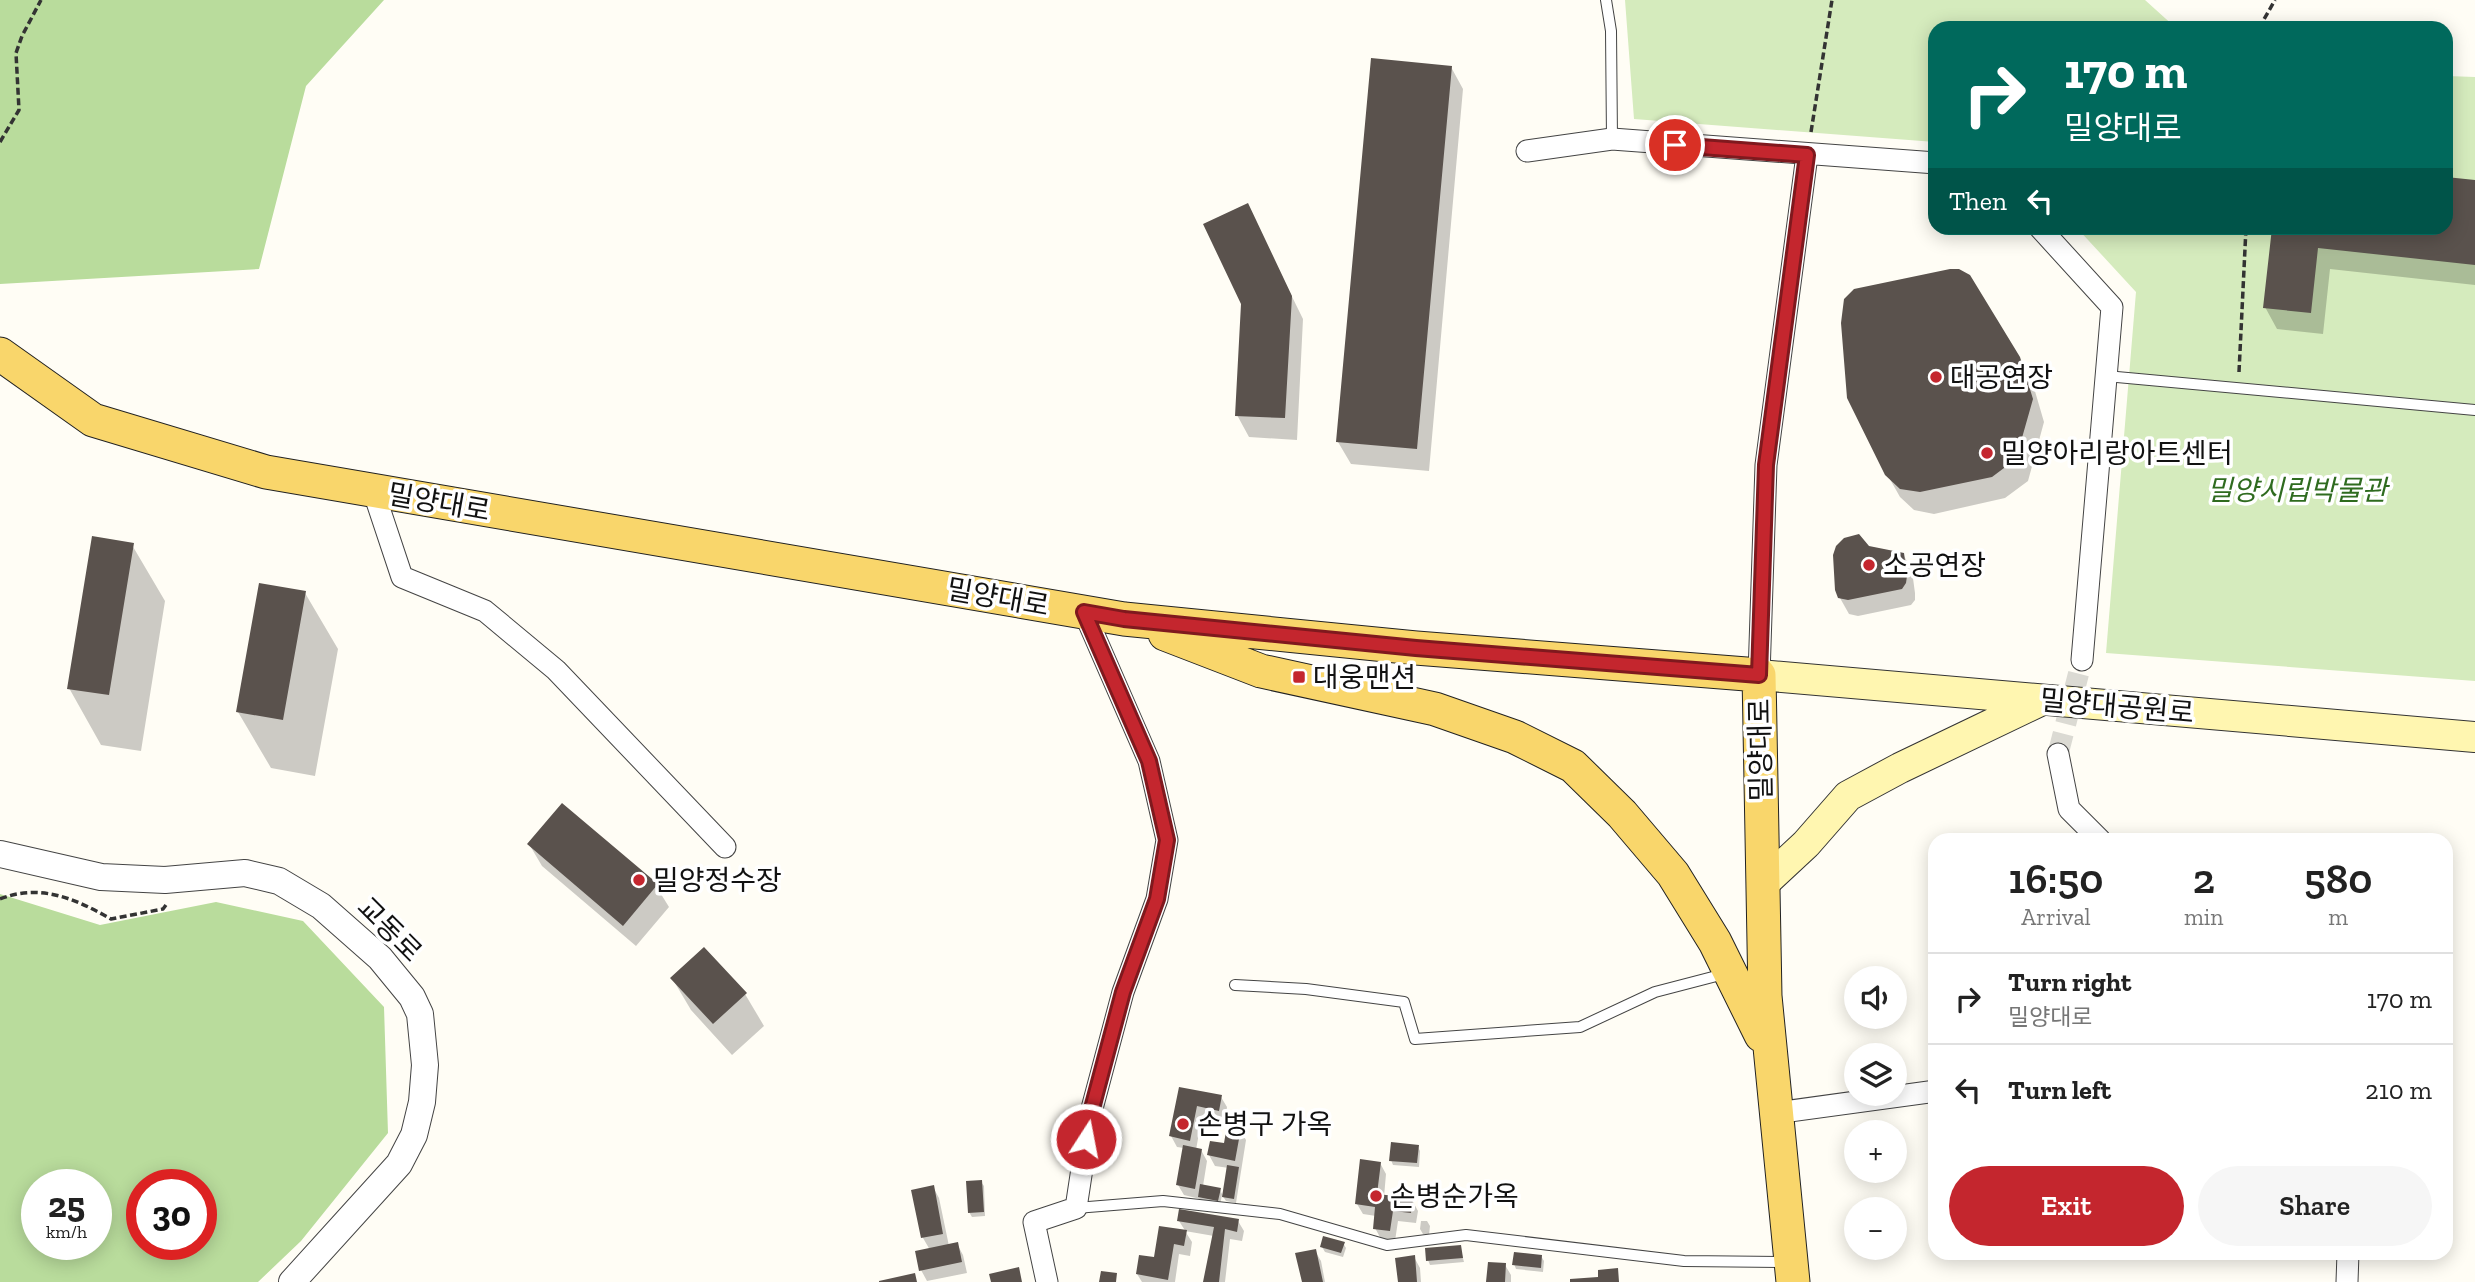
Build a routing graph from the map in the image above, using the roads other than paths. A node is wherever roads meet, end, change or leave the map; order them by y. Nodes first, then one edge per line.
1 (1606, 0) edge
2 (1612, 139) junction
3 (1527, 151) dead end
4 (1807, 155) junction
5 (1928, 163) edge
6 (2046, 235) edge
7 (0, 354) edge
8 (2106, 376) junction
9 (2475, 410) edge
10 (373, 490) junction
11 (1084, 612) junction
12 (1124, 619) junction
13 (2081, 660) tunnel mouth
14 (1759, 675) junction
15 (2043, 700) junction
16 (2475, 737) edge
17 (2058, 754) tunnel mouth
18 (2093, 833) edge
19 (725, 847) dead end
20 (0, 854) edge
21 (1763, 884) junction
22 (1730, 973) junction
23 (1234, 985) dead end
24 (1771, 1055) junction
25 (1928, 1092) edge
26 (1776, 1113) junction
27 (1076, 1208) junction
28 (2348, 1260) edge
29 (1792, 1272) edge
30 (292, 1282) edge
31 (1047, 1282) edge
32 (2347, 1282) edge

1 - 2 lane
2 - 3 street
2 - 4 street
4 - 5 street
4 - 14 street
6 - 8 street
7 - 10 main road, 밀양대로
8 - 9 lane
8 - 13 street
10 - 11 main road, 밀양대로
10 - 19 street
11 - 12 main road, 밀양대로
11 - 27 street
12 - 14 main road, 밀양대로
12 - 22 main road
14 - 15 main road, 밀양대공원로
14 - 21 main road, 밀양대로
15 - 16 main road, 밀양대공원로
15 - 21 main road
17 - 18 street
20 - 30 street, 교동로
21 - 24 main road, 밀양대로
22 - 23 lane
22 - 24 main road
24 - 26 main road, 밀양대로
25 - 26 street
26 - 29 main road, 밀양대로
27 - 29 lane
27 - 31 street
28 - 32 street

